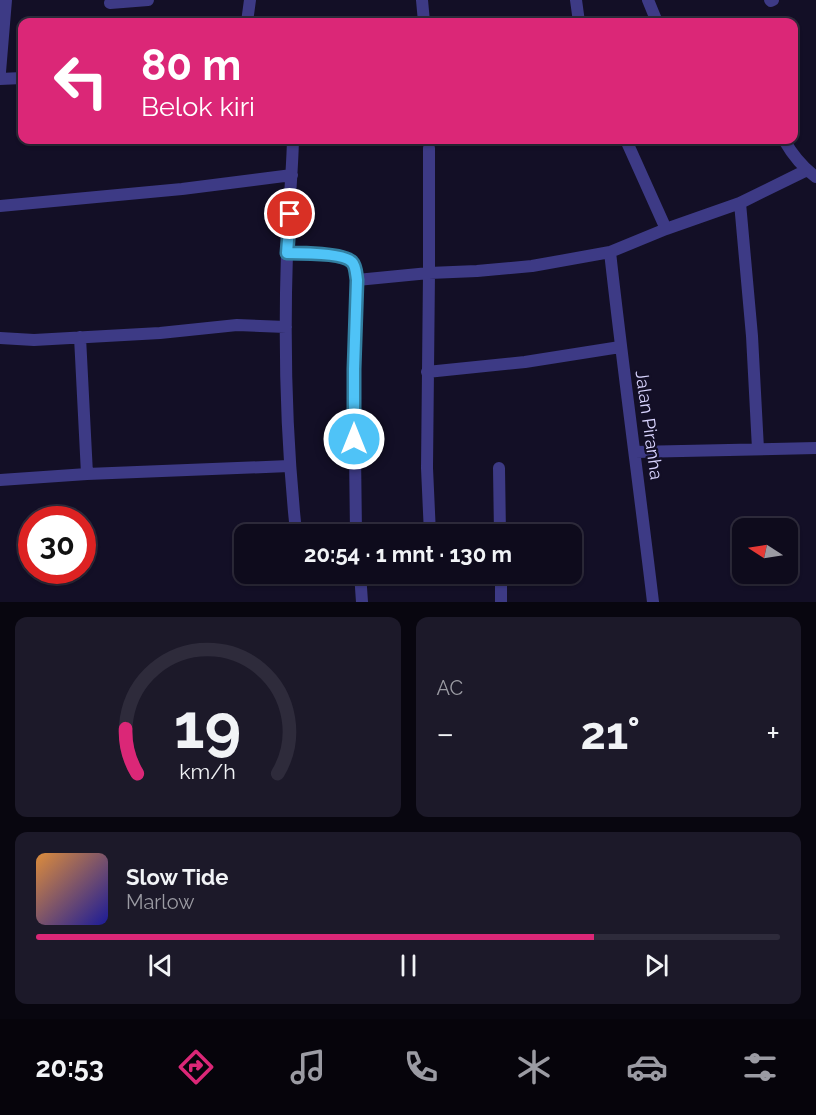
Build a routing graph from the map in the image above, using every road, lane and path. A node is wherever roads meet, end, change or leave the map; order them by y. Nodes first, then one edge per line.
1 (6, 0) edge
2 (148, 0) edge
3 (250, 0) edge
4 (422, 0) edge
5 (576, 0) edge
6 (648, 0) edge
7 (110, 3) dead end
8 (248, 18) edge
9 (424, 18) edge
10 (578, 18) edge
11 (655, 18) edge
12 (0, 72) edge
13 (18, 78) edge
14 (0, 79) edge
15 (293, 144) edge
16 (628, 144) edge
17 (786, 144) edge
18 (429, 148) dead end
19 (812, 173) edge
20 (292, 175) junction
21 (740, 204) junction
22 (0, 206) edge
23 (666, 229) junction
24 (610, 252) junction
25 (287, 253) junction
26 (429, 273) junction
27 (357, 280) junction
28 (286, 327) junction
29 (80, 337) junction
30 (0, 338) edge
31 (620, 347) junction
32 (427, 372) junction
33 (816, 448) edge
34 (758, 449) junction
35 (635, 452) junction
36 (289, 466) junction
37 (499, 468) dead end
38 (87, 474) junction
39 (0, 480) edge
40 (295, 522) dead end
41 (356, 524) edge
42 (430, 524) edge
43 (500, 524) edge
44 (361, 584) edge
45 (501, 584) edge
46 (362, 602) edge
47 (501, 602) edge
48 (653, 602) edge

1 - 12 street
2 - 7 street
3 - 8 street
4 - 9 street
5 - 10 street
6 - 11 street
13 - 14 street
15 - 20 street
16 - 23 street
17 - 19 street
18 - 26 street
19 - 21 street
20 - 22 street
20 - 25 street
21 - 23 street
21 - 34 street
23 - 24 street
24 - 26 street
24 - 31 street, Jalan Piranha
25 - 27 street
25 - 28 street
26 - 27 street
26 - 32 street
27 - 41 street
28 - 29 street
28 - 36 street
29 - 30 street
29 - 38 street
31 - 32 street
31 - 35 street, Jalan Piranha
32 - 42 street
33 - 34 street
34 - 35 street
35 - 48 street, Jalan Piranha
36 - 38 street
36 - 40 street
37 - 43 street
38 - 39 street
44 - 46 street
45 - 47 street

